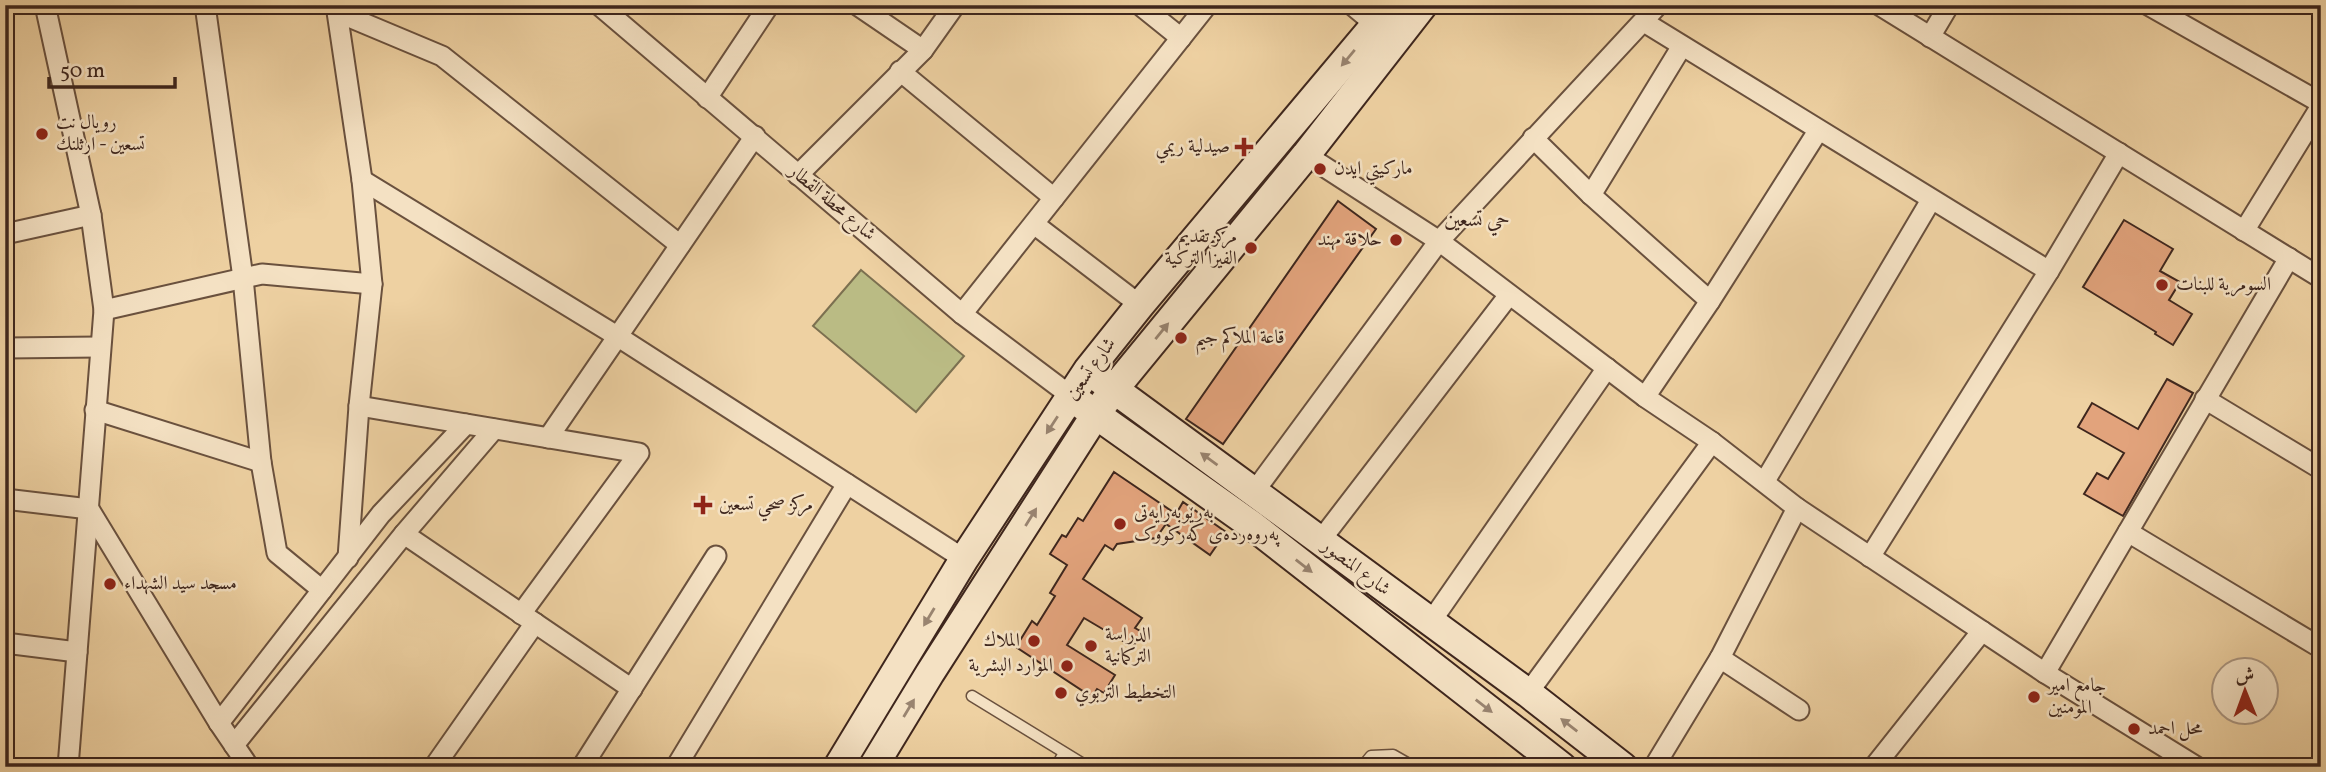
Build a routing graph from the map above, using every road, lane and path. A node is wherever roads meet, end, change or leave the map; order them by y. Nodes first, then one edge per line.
1 (45, 5) edge
2 (205, 5) edge
3 (598, 5) edge
4 (769, 5) edge
5 (857, 5) edge
6 (955, 5) edge
7 (1140, 5) edge
8 (1207, 5) edge
9 (1352, 5) edge
10 (1423, 5) edge
11 (1658, 5) edge
12 (1879, 5) edge
13 (1948, 5) edge
14 (2155, 7) edge
15 (336, 9) edge
16 (1384, 15) edge
17 (1644, 22) junction
18 (1930, 37) junction
19 (1181, 38) junction
20 (1682, 46) junction
21 (923, 50) junction
22 (900, 71) junction
23 (707, 97) junction
24 (2321, 105) edge
25 (1818, 131) junction
26 (755, 136) junction
27 (1533, 138) junction
28 (2119, 153) junction
29 (1306, 155) junction
30 (798, 175) junction
31 (362, 180) junction
32 (1591, 195) junction
33 (1054, 198) junction
34 (1931, 200) junction
35 (91, 215) junction
36 (1034, 224) junction
37 (2244, 231) junction
38 (5, 234) edge
39 (1439, 241) junction
40 (680, 245) junction
41 (2289, 258) junction
42 (2049, 271) junction
43 (243, 278) junction
44 (2321, 278) edge
45 (372, 284) junction
46 (1509, 295) junction
47 (1710, 301) junction
48 (1140, 304) junction
49 (104, 310) junction
50 (962, 314) junction
51 (617, 336) junction
52 (99, 347) junction
53 (5, 348) edge
54 (1607, 368) junction
55 (1088, 370) junction
56 (1114, 389) junction
57 (1071, 396) junction
58 (1645, 397) junction
59 (2205, 399) junction
60 (359, 406) junction
61 (95, 410) junction
62 (1096, 414) junction
63 (466, 424) junction
64 (494, 429) junction
65 (548, 438) junction
66 (1712, 442) junction
67 (261, 462) junction
68 (2321, 468) edge
69 (1765, 481) junction
70 (848, 484) junction
71 (1254, 492) junction
72 (5, 499) edge
73 (1797, 508) junction
74 (89, 509) junction
75 (2128, 532) junction
76 (404, 534) junction
77 (1320, 541) junction
78 (716, 556) dead end
79 (1870, 557) junction
80 (348, 558) junction
81 (964, 559) junction
82 (322, 590) junction
83 (528, 619) junction
84 (1430, 623) junction
85 (1982, 631) junction
86 (5, 643) edge
87 (2321, 648) edge
88 (78, 652) junction
89 (1720, 658) junction
90 (2045, 673) junction
91 (632, 689) junction
92 (1528, 693) junction
93 (972, 696) dead end
94 (1799, 710) dead end
95 (219, 723) junction
96 (234, 745) junction
97 (1064, 752) junction
98 (1876, 766) edge
99 (68, 767) edge
100 (249, 767) edge
101 (434, 767) edge
102 (582, 767) edge
103 (676, 767) edge
104 (838, 767) edge
105 (873, 767) edge
106 (1056, 767) edge
107 (1088, 767) edge
108 (1362, 767) edge
109 (1415, 767) edge
110 (1562, 767) edge
111 (1623, 767) edge
112 (1654, 767) edge
113 (2197, 767) edge

1 - 35 street
2 - 43 street
3 - 23 street, شارع محطة القطار
4 - 23 street
5 - 21 street
6 - 21 street
7 - 19 street
8 - 19 street
9 - 16 street
10 - 29 main road, شارع تسعين
11 - 17 street
12 - 18 street
13 - 18 street
14 - 24 street
15 - 31 street
15 - 40 street
16 -> 48 main road, شارع تسعين
17 - 20 street
17 - 27 street
18 - 28 street
19 - 33 street
20 - 25 street
20 - 32 street
21 - 22 street
22 - 30 street
22 - 33 street
23 - 26 street, شارع محطة القطار
24 - 37 street
25 - 34 street
25 - 47 street
26 - 30 street, شارع محطة القطار
26 - 40 street
27 - 32 street
27 - 39 street
28 - 37 street
28 - 42 street
29 - 39 street
56 -> 29 main road, شارع تسعين
30 - 50 street, شارع محطة القطار
31 - 45 street
31 - 51 street
32 - 47 street
33 - 36 street
34 - 42 street
34 - 69 street
35 - 38 street
35 - 49 street
36 - 48 street
36 - 50 street
37 - 41 street
39 - 46 street
39 - 71 street
40 - 51 street
41 - 44 street
41 - 59 street
42 - 79 street
43 - 45 street
43 - 49 street
43 - 67 street
45 - 60 street
46 - 54 street
46 - 77 street
47 - 58 street
48 - 55 main road, شارع تسعين
49 - 52 street
50 - 57 street, شارع محطة القطار
51 - 65 street
51 - 70 street
52 - 53 street
52 - 61 street
54 - 58 street
54 - 84 street
55 - 56 main road, شارع المنصور
55 - 57 main road, شارع تسعين
56 - 62 main road, شارع تسعين
71 -> 56 main road, شارع المنصور
57 - 62 main road, شارع المنصور
57 -> 81 main road, شارع تسعين
58 - 66 street
59 - 68 street
59 - 75 street
60 - 63 street
60 - 80 street
61 - 67 street
61 - 74 street
105 -> 62 main road, شارع تسعين
62 -> 110 main road, شارع المنصور
63 - 64 street
63 - 80 street
64 - 65 street
64 - 76 street
65 - 83 street
66 - 69 street
66 - 92 street
67 - 82 street
69 - 73 street
70 - 81 street
70 - 103 street
71 - 77 main road, شارع المنصور
72 - 74 street
73 - 79 street
73 - 89 street
74 - 88 street
74 - 95 street
75 - 87 street
75 - 90 street
76 - 83 street
76 - 96 street
77 - 84 main road, شارع المنصور
78 - 91 street
79 - 85 street
80 - 82 street
81 -> 104 main road, شارع تسعين
82 - 95 street
83 - 91 street
83 - 101 street
84 - 92 main road, شارع المنصور
85 - 90 street
85 - 98 street
86 - 88 street
88 - 99 street
89 - 94 street
89 - 112 street
90 - 113 street
91 - 102 street
111 -> 92 main road, شارع المنصور
93 - 97 lane
95 - 96 street
96 - 100 street
97 - 106 lane
97 - 107 lane
108 - 109 lane

